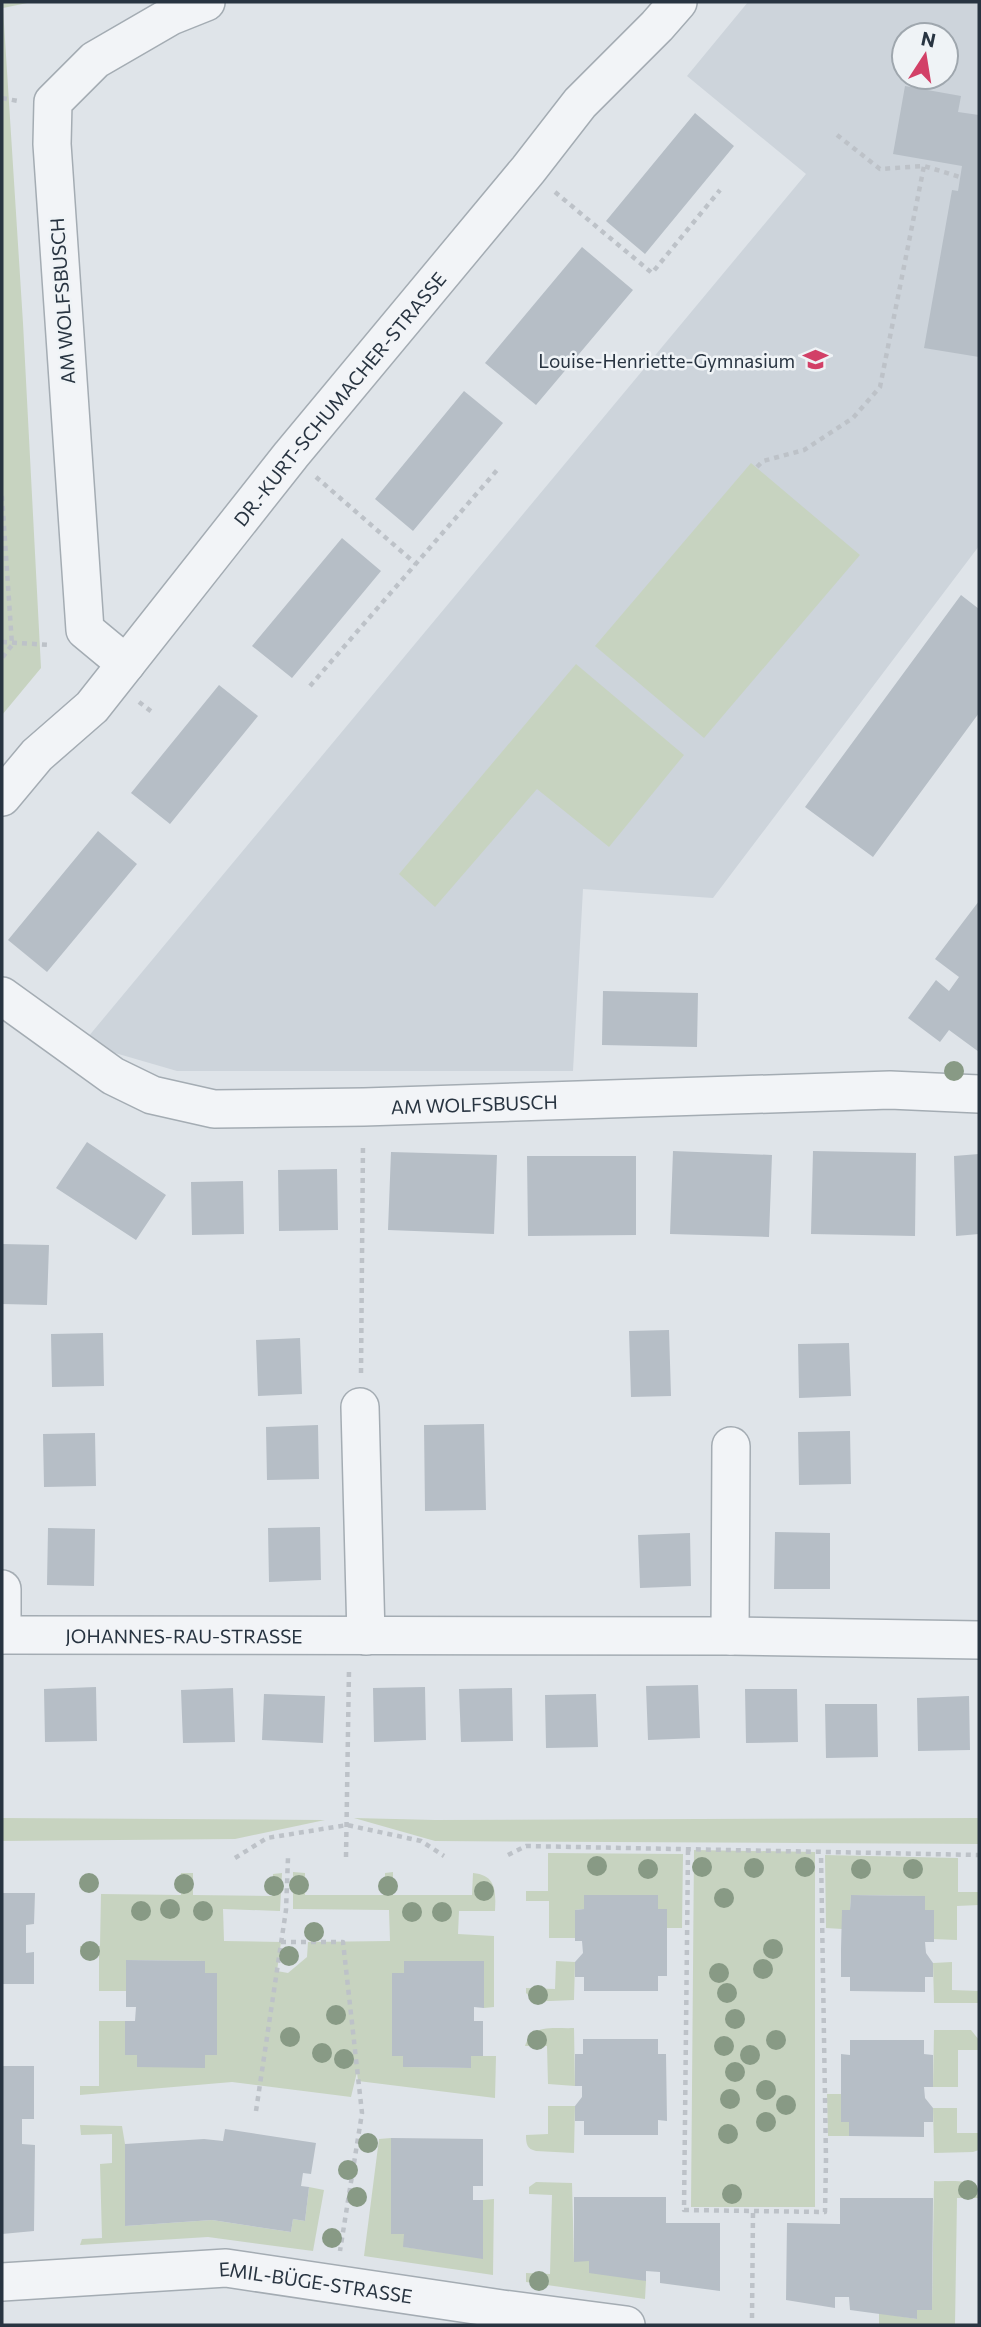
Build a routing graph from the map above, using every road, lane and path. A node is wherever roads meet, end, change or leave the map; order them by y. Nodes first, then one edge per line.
1 (206, 2) edge
2 (678, 2) edge
3 (837, 135) dead end
4 (924, 166) junction
5 (960, 177) dead end
6 (720, 190) dead end
7 (572, 207) dead end
8 (291, 455) junction
9 (757, 467) dead end
10 (498, 469) dead end
11 (2, 496) edge
12 (416, 564) junction
13 (2, 642) edge
14 (12, 645) junction
15 (51, 645) dead end
16 (2, 658) edge
17 (126, 664) junction
18 (310, 686) dead end
19 (2, 797) edge
20 (2, 996) edge
21 (979, 1094) edge
22 (364, 1107) junction
23 (360, 1407) joint
24 (730, 1446) dead end
25 (2, 1589) edge
26 (2, 1635) edge
27 (357, 1636) junction
28 (730, 1636) junction
29 (979, 1640) edge
30 (347, 1825) junction
31 (688, 1850) junction
32 (821, 1853) junction
33 (508, 1855) dead end
34 (979, 1855) edge
35 (444, 1856) dead end
36 (346, 1857) dead end
37 (235, 1858) dead end
38 (288, 1858) dead end
39 (281, 1942) junction
40 (256, 2111) dead end
41 (752, 2211) junction
42 (338, 2261) dead end
43 (2, 2282) edge
44 (752, 2318) dead end
45 (626, 2325) edge

1 - 17 street, AM WOLFSBUSCH
2 - 8 street, DR.-KURT-SCHUMACHER-STRASSE
3 - 4 path
4 - 5 path
4 - 9 path
6 - 7 path
8 - 12 path
8 - 17 street, DR.-KURT-SCHUMACHER-STRASSE
10 - 12 path
11 - 14 path
12 - 18 path
13 - 14 path
14 - 15 path
14 - 16 path
17 - 19 street, DR.-KURT-SCHUMACHER-STRASSE
20 - 22 street, AM WOLFSBUSCH
21 - 22 street, AM WOLFSBUSCH
22 - 23 path
23 - 27 street
24 - 28 street
25 - 26 street, JOHANNES-RAU-STRASSE
26 - 27 street, JOHANNES-RAU-STRASSE
27 - 28 street, JOHANNES-RAU-STRASSE
27 - 30 path
28 - 29 street, JOHANNES-RAU-STRASSE
30 - 35 path
30 - 36 path
30 - 37 path
31 - 32 path
31 - 33 path
31 - 41 path
32 - 34 path
32 - 41 path
38 - 39 path
39 - 40 path
39 - 42 path
41 - 44 path
43 - 45 street, EMIL-BÜGE-STRASSE

